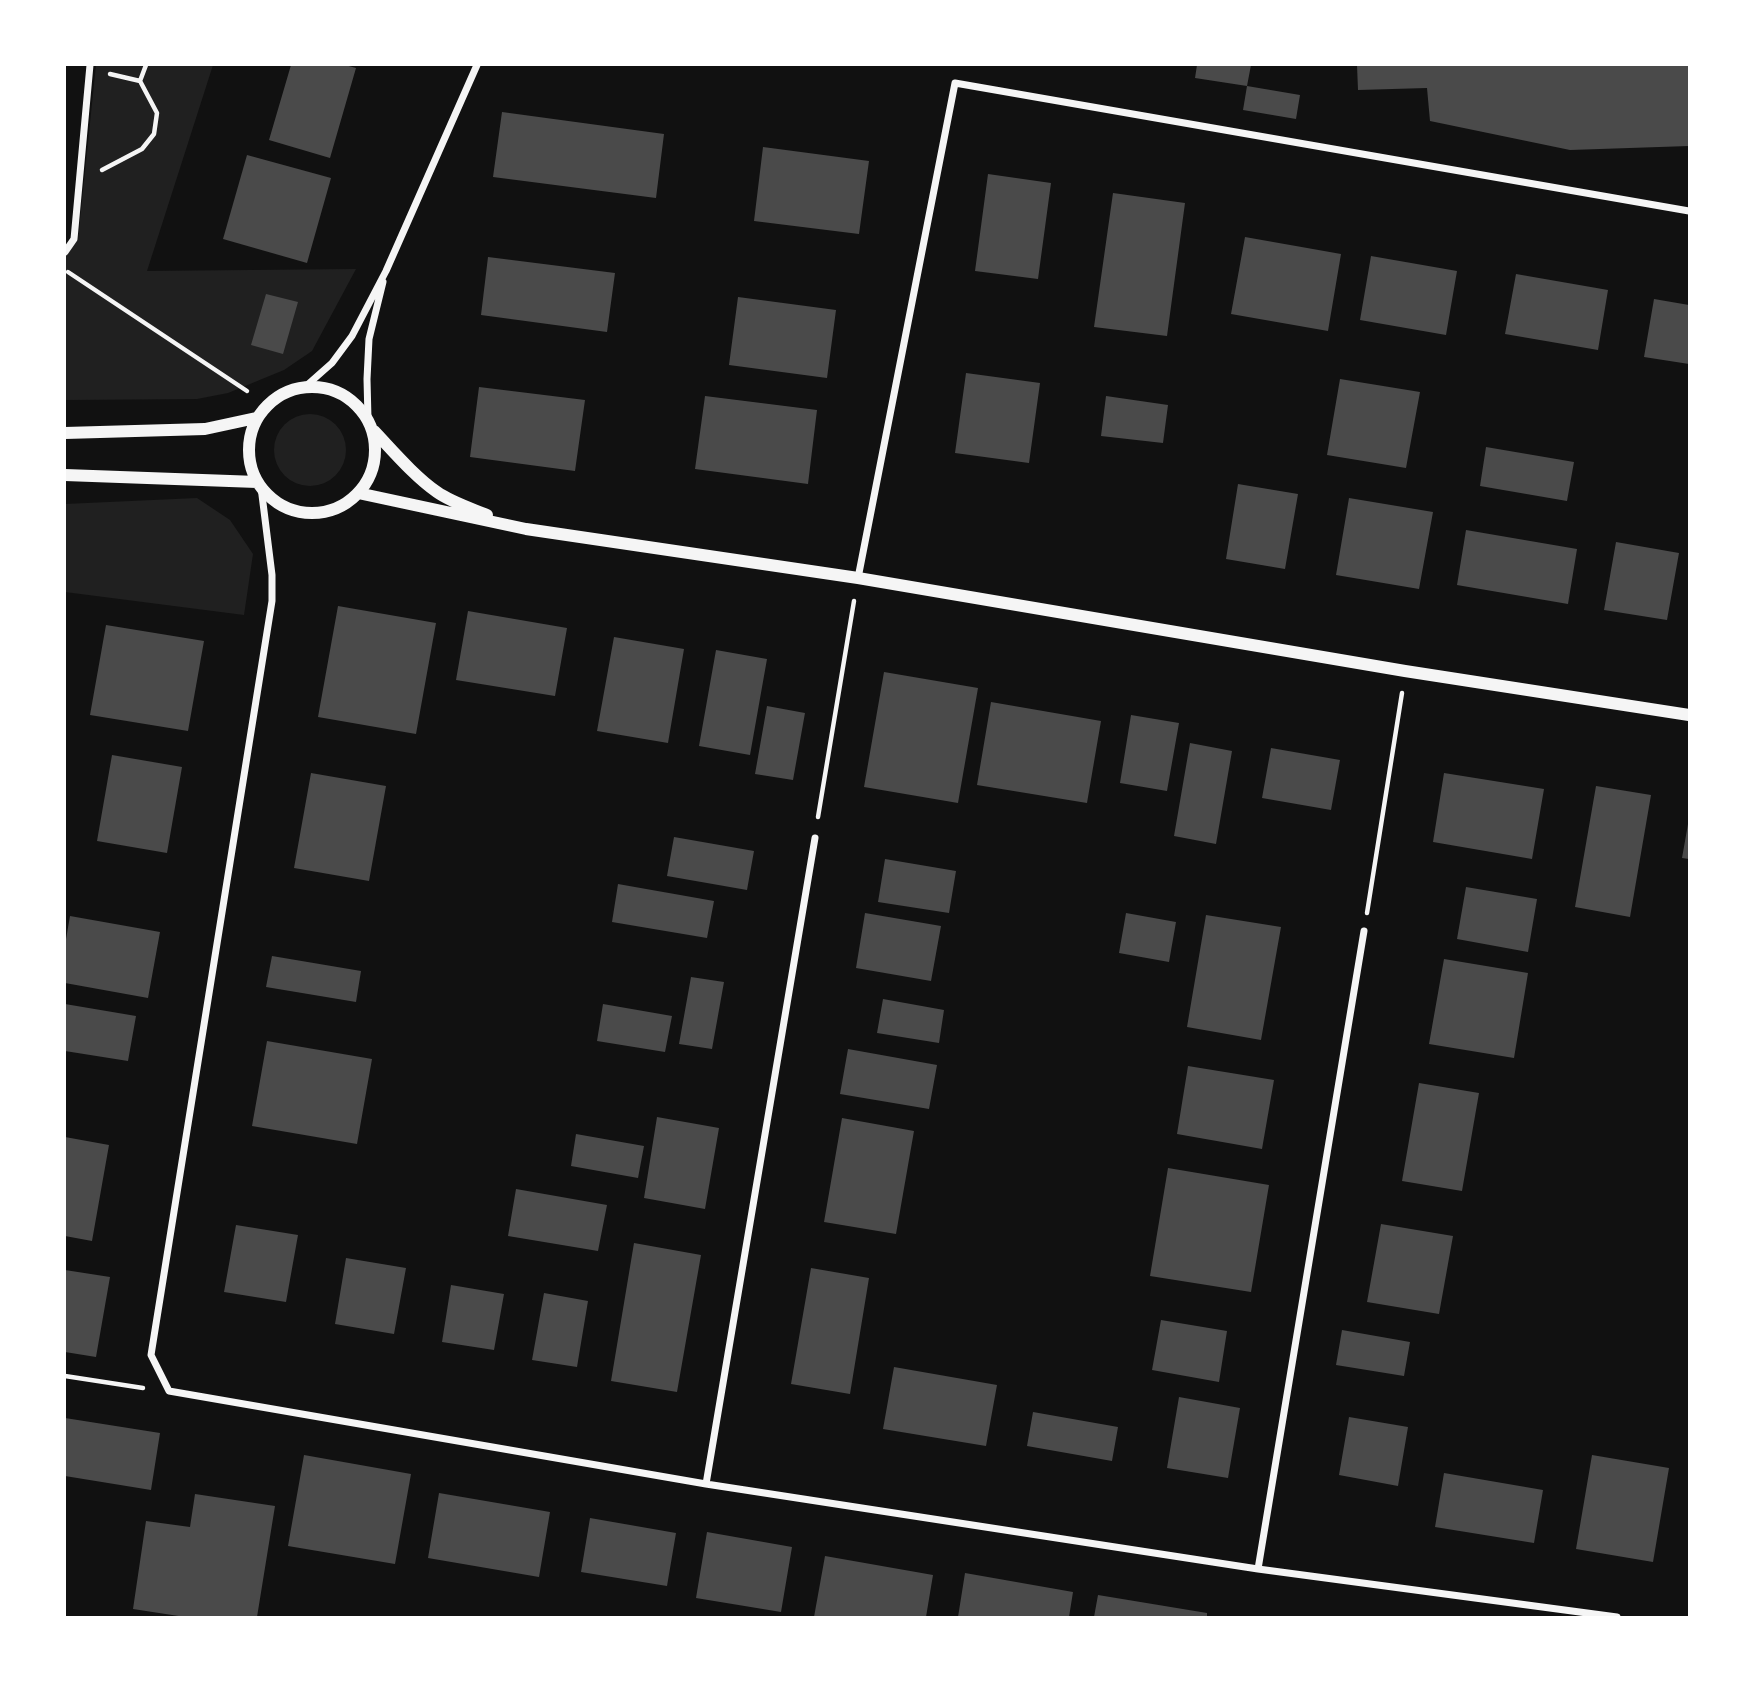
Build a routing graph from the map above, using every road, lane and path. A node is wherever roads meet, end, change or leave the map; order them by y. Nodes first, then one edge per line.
1 (146, 65) edge
2 (477, 65) edge
3 (90, 67) edge
4 (140, 80) junction
5 (79, 182) junction
6 (1689, 211) edge
7 (65, 252) edge
8 (65, 269) edge
9 (386, 271) junction
10 (306, 386) junction
11 (247, 391) dead end
12 (256, 418) junction
13 (370, 424) junction
14 (65, 433) edge
15 (65, 475) edge
16 (259, 485) junction
17 (358, 493) junction
18 (526, 529) junction
19 (858, 578) junction
20 (1405, 671) junction
21 (1689, 715) edge
22 (815, 838) joint
23 (1364, 931) joint
24 (65, 1376) edge
25 (169, 1391) junction
26 (706, 1484) junction
27 (1258, 1569) junction
28 (1616, 1617) edge

1 - 4 path
2 - 9 street
3 - 4 path
3 - 5 street
4 - 5 path
5 - 7 street
6 - 19 street
8 - 11 path
9 - 10 street
9 - 13 street
10 - 12 street
10 - 13 street
12 - 14 street
12 - 16 street
13 - 17 street
13 - 18 street
15 - 16 street
16 - 17 street
16 - 25 street
17 - 18 street
18 - 19 street
19 - 20 street
19 - 22 path
20 - 21 street
20 - 23 path
22 - 26 street
23 - 27 street
24 - 25 path
25 - 26 street
26 - 27 street
27 - 28 street

